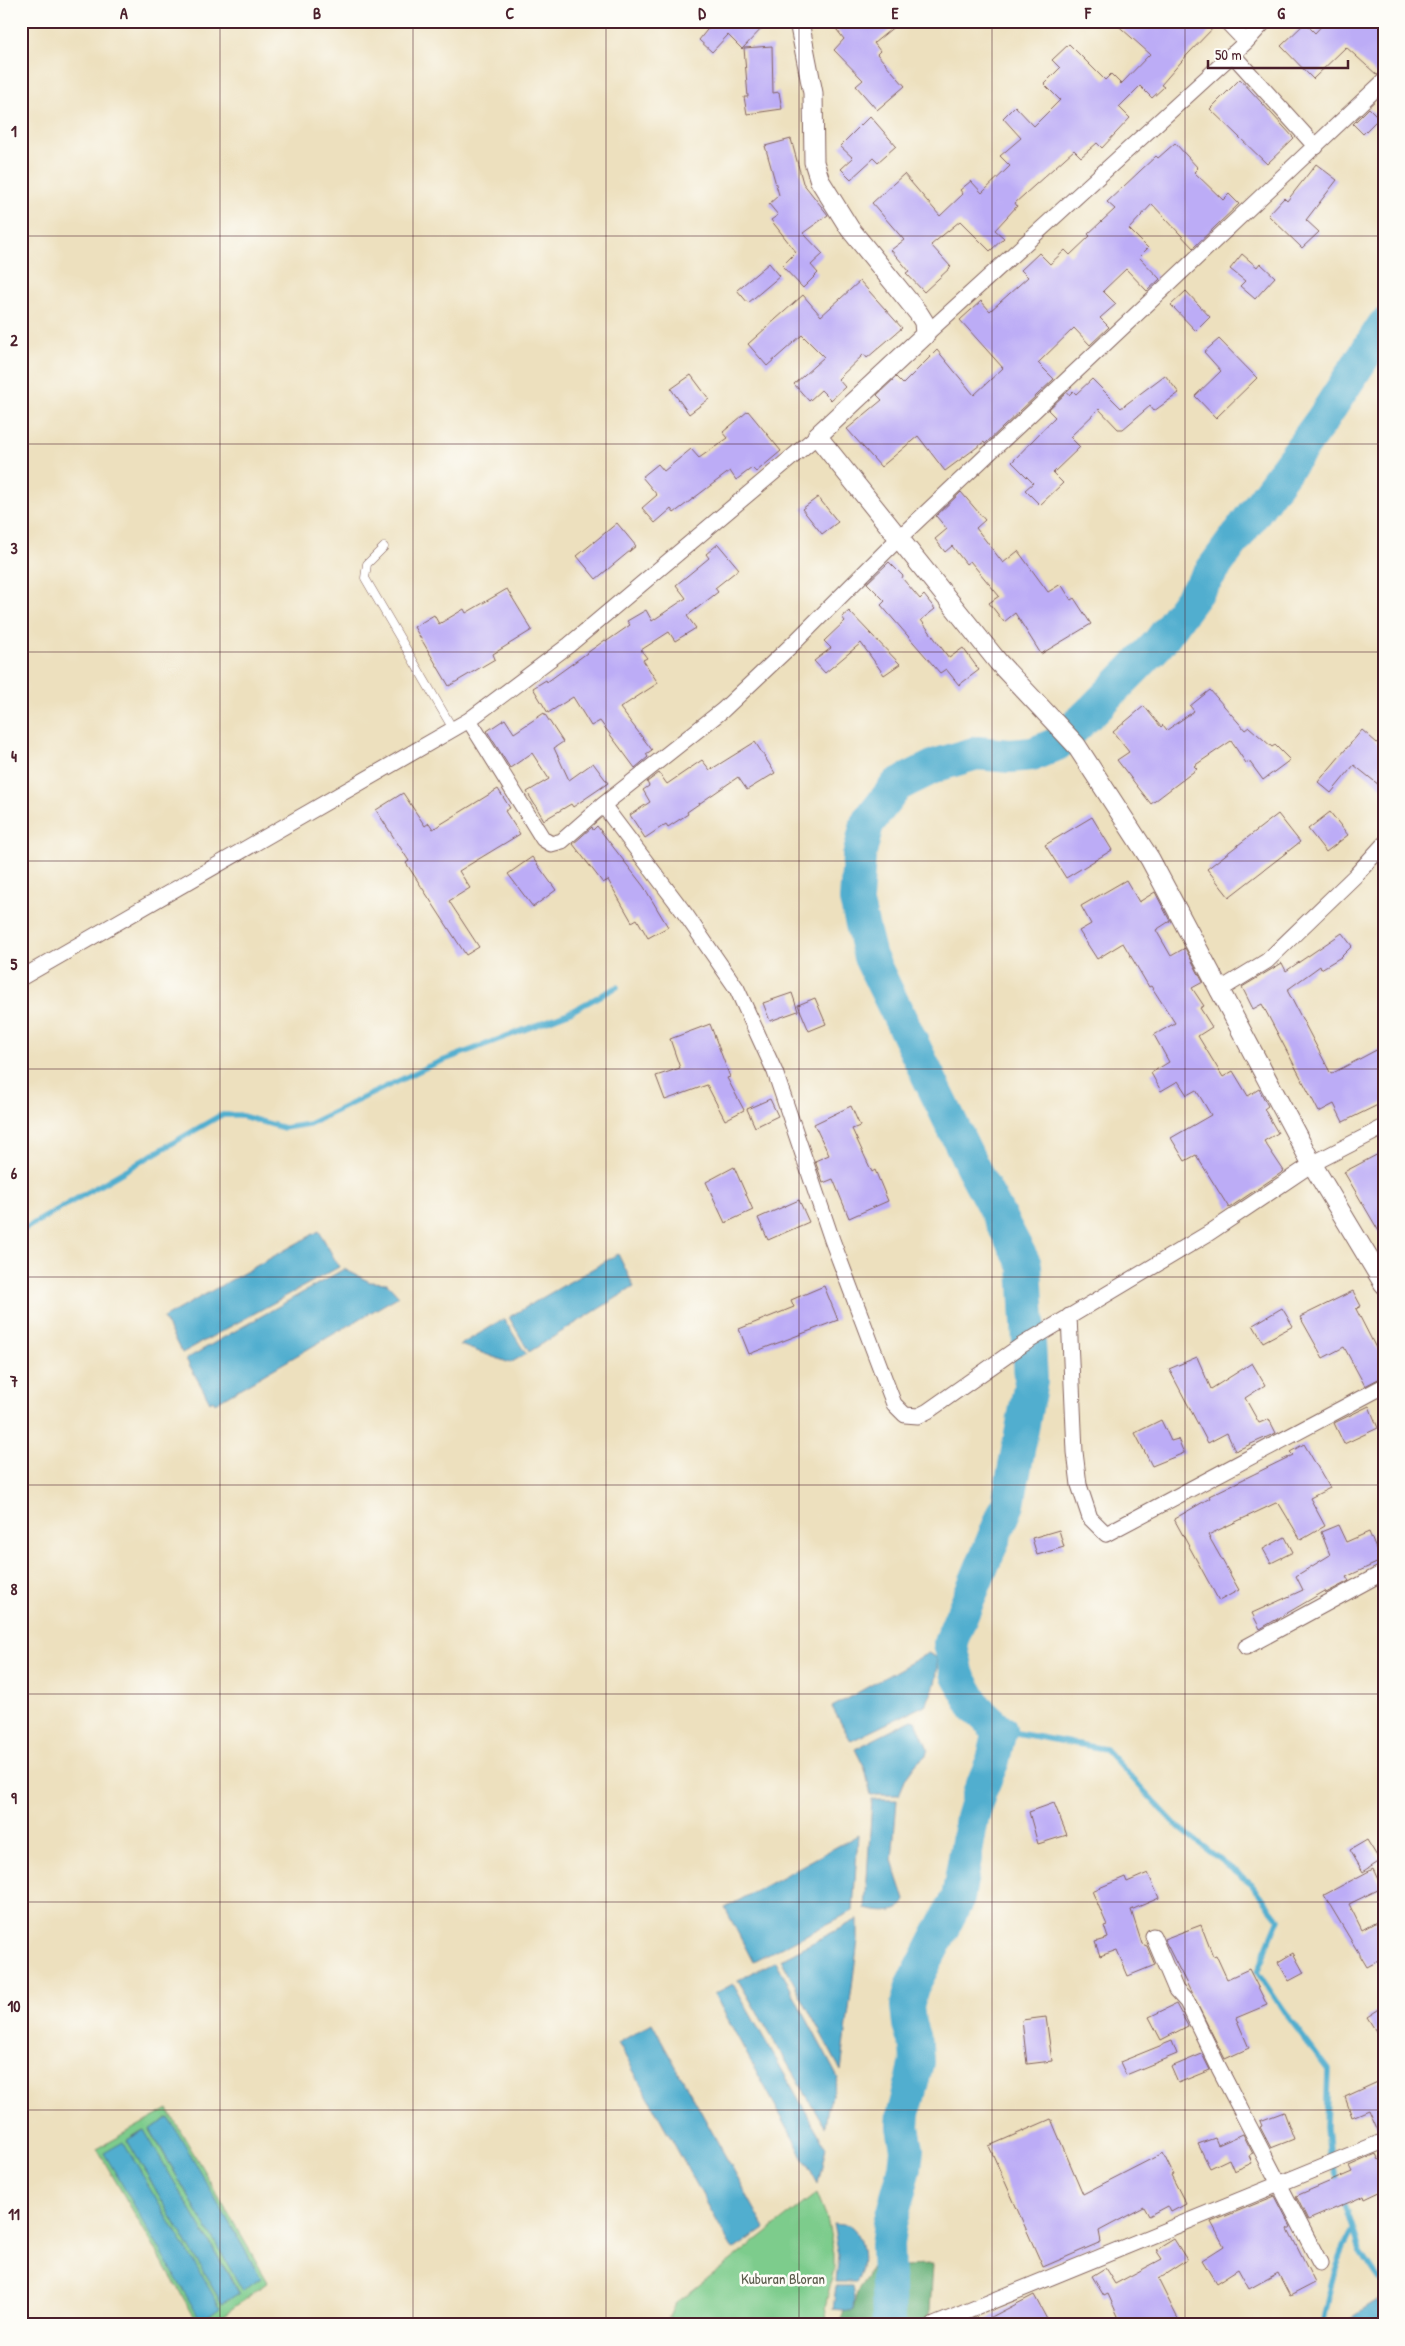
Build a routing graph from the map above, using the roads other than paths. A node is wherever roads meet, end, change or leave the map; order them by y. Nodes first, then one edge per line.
1 (797, 21) edge
2 (1226, 21) edge
3 (1265, 21) edge
4 (1246, 42) junction
5 (1232, 54) junction
6 (1384, 81) edge
7 (1316, 147) junction
8 (925, 335) junction
9 (817, 436) junction
10 (898, 539) junction
11 (384, 547) dead end
12 (469, 720) junction
13 (453, 729) junction
14 (603, 805) junction
15 (1384, 844) edge
16 (21, 978) edge
17 (1218, 991) junction
18 (1384, 1127) edge
19 (1312, 1164) junction
20 (1384, 1284) edge
21 (1064, 1319) junction
22 (1384, 1386) edge
23 (1384, 1572) edge
24 (1246, 1647) dead end
25 (1153, 1936) dead end
26 (1384, 2141) edge
27 (1280, 2185) junction
28 (1320, 2263) dead end
29 (934, 2325) edge

1 - 8 street
2 - 4 street
3 - 4 street
4 - 5 street
5 - 7 street
5 - 8 street
6 - 7 street
7 - 10 street
8 - 9 street
9 - 10 street
9 - 12 street
10 - 14 street
10 - 17 street
11 - 13 lane
12 - 13 street
12 - 14 street
13 - 16 street
14 - 21 street
15 - 17 street
17 - 19 street
18 - 19 street
19 - 20 street
19 - 21 street
21 - 22 street
23 - 24 street
25 - 27 street
26 - 27 street
27 - 28 street
27 - 29 street

